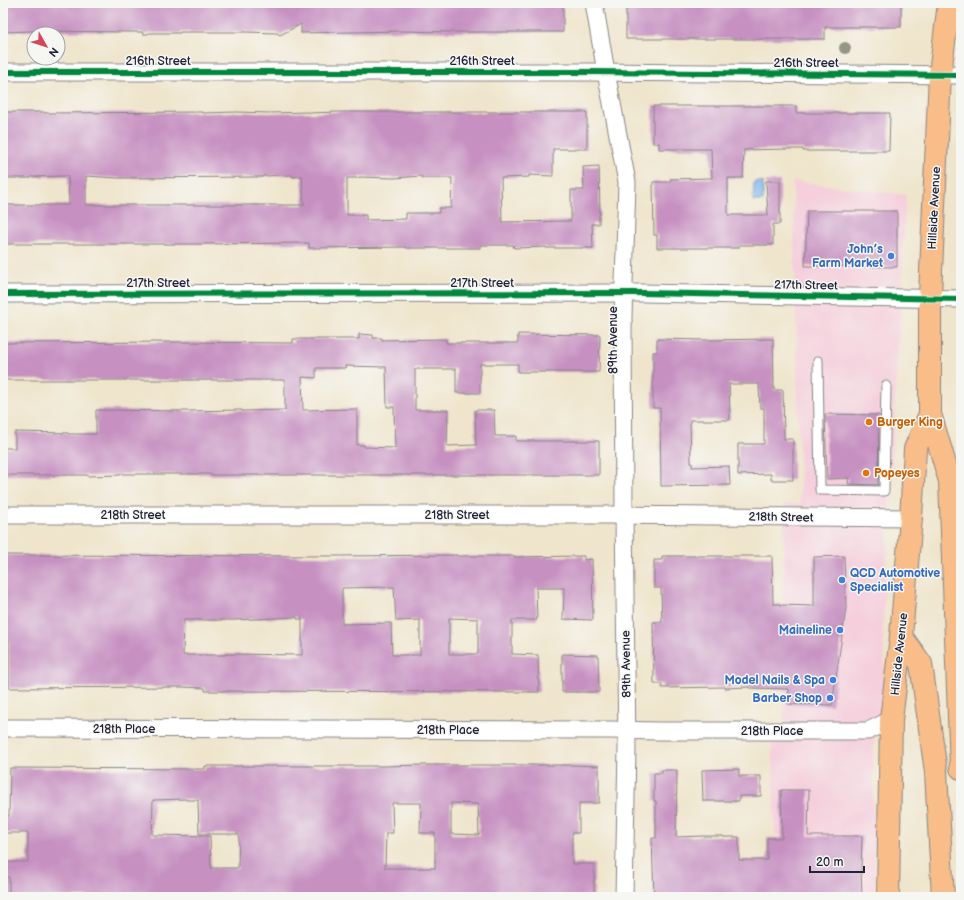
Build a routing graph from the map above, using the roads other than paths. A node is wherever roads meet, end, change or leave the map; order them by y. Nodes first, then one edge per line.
1 (594, 3) edge
2 (949, 3) edge
3 (3, 72) edge
4 (606, 72) junction
5 (951, 74) edge
6 (3, 294) edge
7 (624, 294) junction
8 (930, 298) junction
9 (961, 299) edge
10 (818, 361) dead end
11 (886, 386) dead end
12 (930, 414) junction
13 (3, 515) edge
14 (624, 515) junction
15 (911, 518) junction
16 (957, 544) edge
17 (901, 636) junction
18 (891, 720) junction
19 (3, 728) edge
20 (626, 730) junction
21 (961, 756) edge
22 (624, 897) edge
23 (888, 897) edge
24 (943, 897) edge

1 - 4 street, 89th Avenue
2 - 5 main road, Hillside Avenue
3 - 4 street, 216th Street
4 - 5 street, 216th Street
4 - 7 street, 89th Avenue
5 - 8 main road, Hillside Avenue
6 - 7 street, 217th Street
7 - 8 street, 217th Street
7 - 14 street, 89th Avenue
8 - 9 street, 217th Street
8 - 12 main road, Hillside Avenue
10 - 11 lane
12 - 15 main road, Hillside Avenue
12 - 16 main road, Hillside Avenue
13 - 14 street, 218th Street
14 - 15 street, 218th Street
14 - 20 street, 89th Avenue
15 - 17 main road, Hillside Avenue
16 - 21 main road, Hillside Avenue
17 - 18 main road, Hillside Avenue
17 - 24 main road
18 - 20 street, 218th Place
18 - 23 main road, Hillside Avenue
19 - 20 street, 218th Place
20 - 22 street, 89th Avenue

